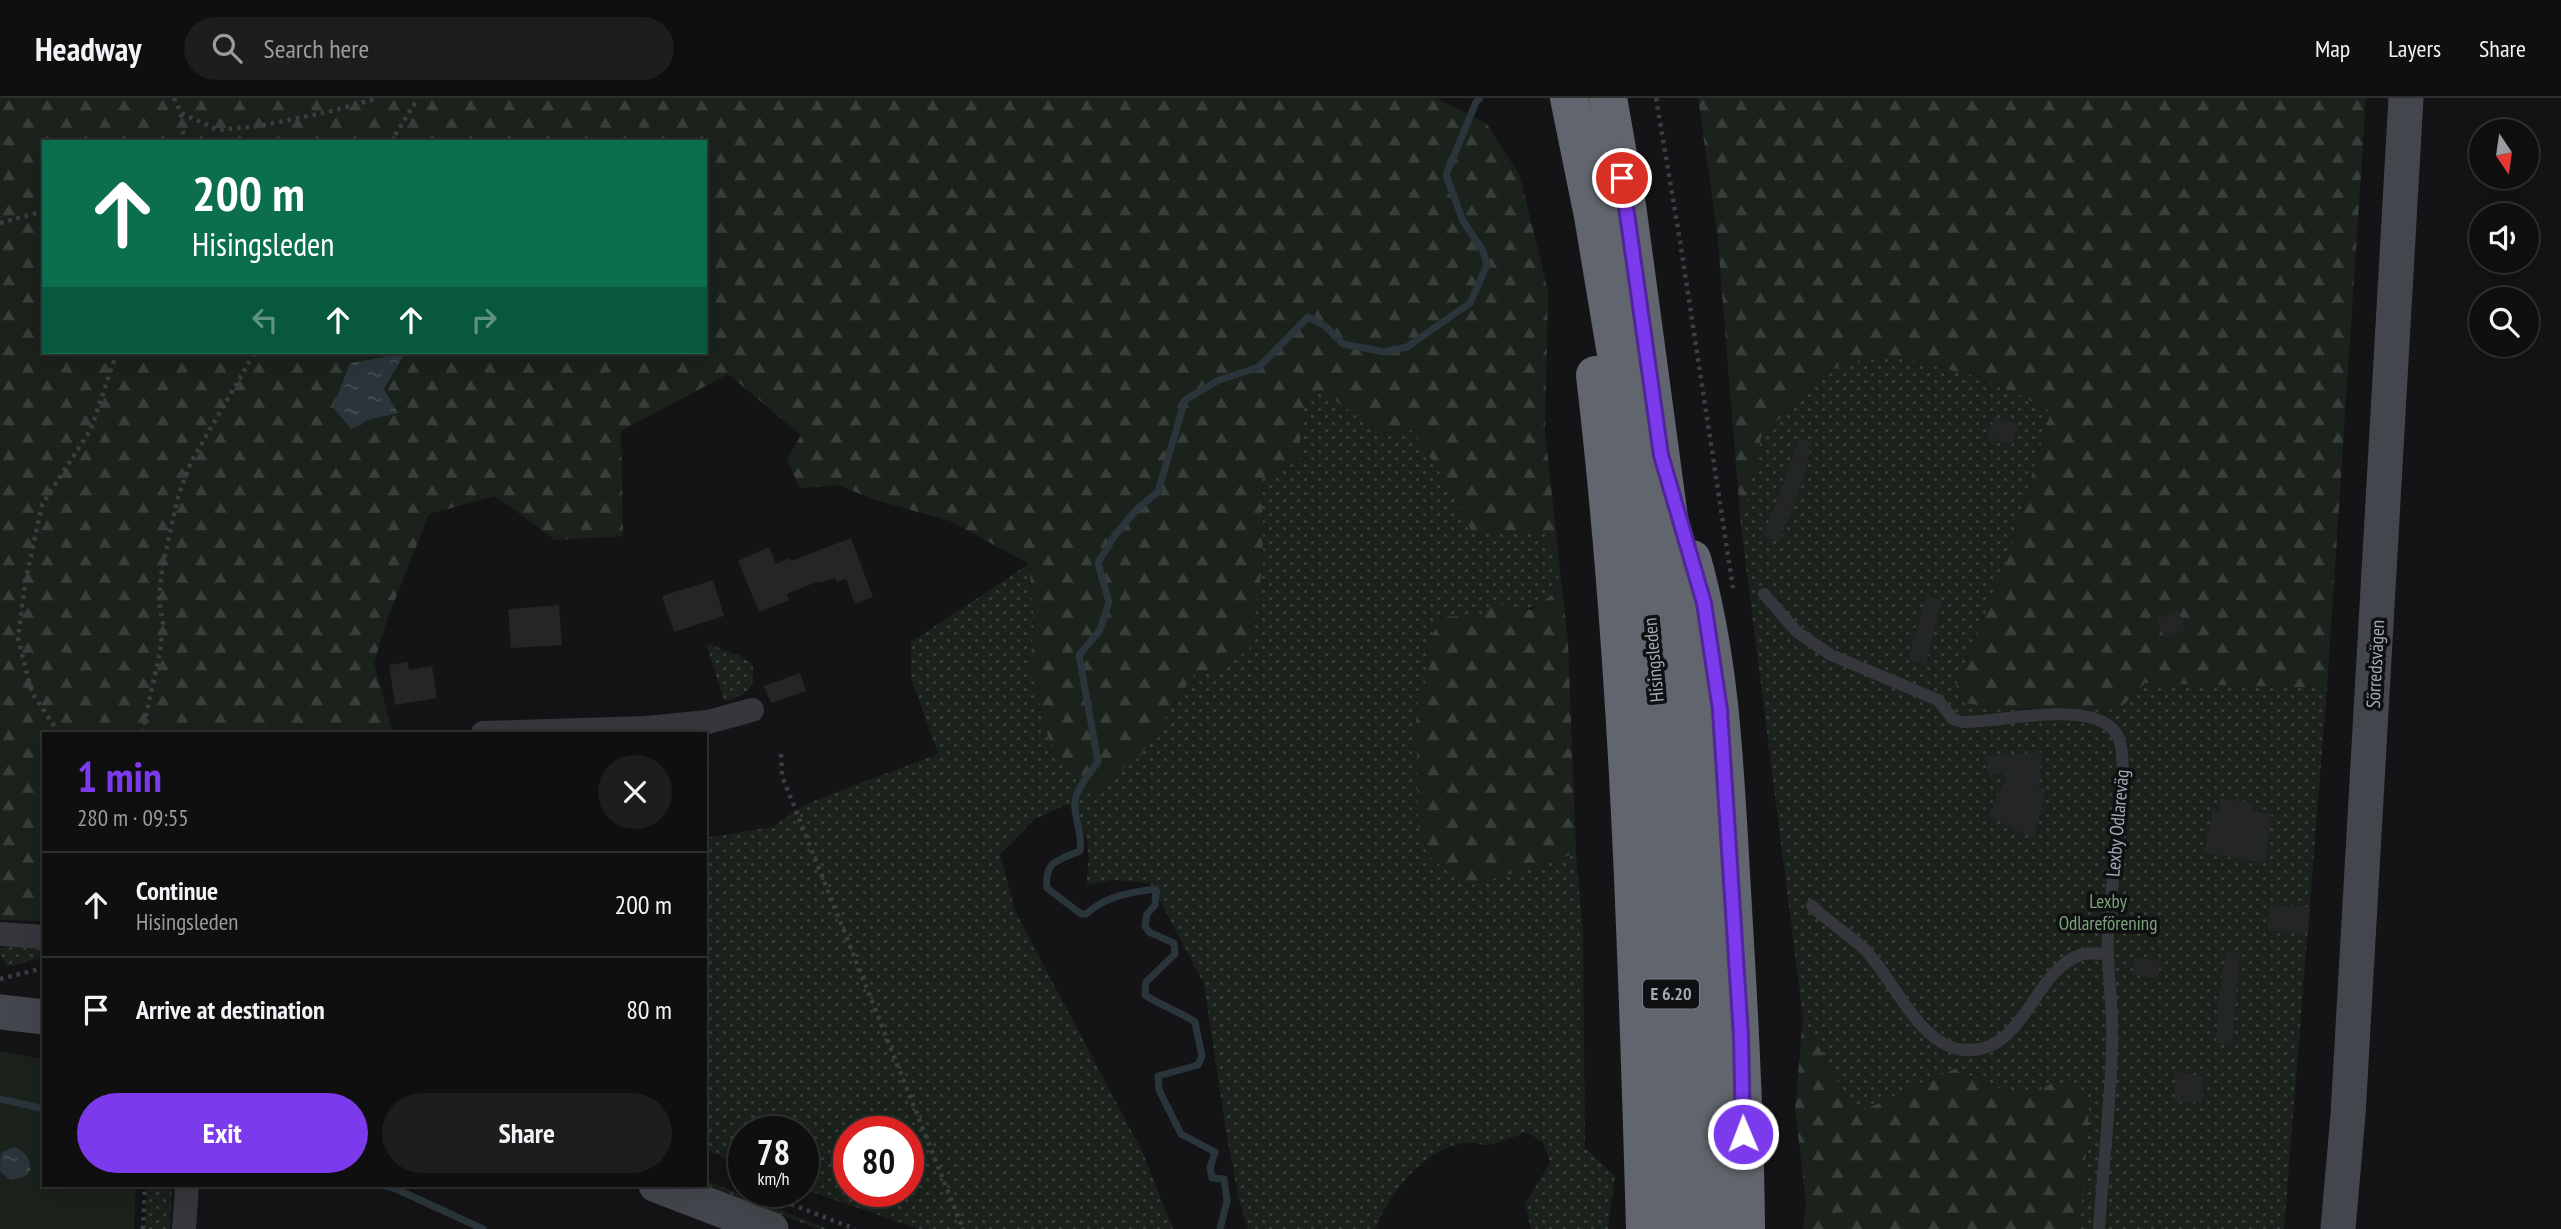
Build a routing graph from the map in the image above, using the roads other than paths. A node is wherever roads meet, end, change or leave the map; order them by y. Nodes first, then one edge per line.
1 (1567, 98) edge
2 (1608, 98) edge
3 (2406, 98) edge
4 (1661, 455) junction
5 (1765, 594) dead end
6 (752, 710) dead end
7 (516, 732) edge
8 (1812, 906) dead end
9 (0, 934) edge
10 (42, 937) edge
11 (2107, 954) junction
12 (0, 986) edge
13 (42, 1016) edge
14 (1693, 1168) junction
15 (187, 1187) edge
16 (664, 1187) edge
17 (771, 1213) edge
18 (184, 1229) edge
19 (1645, 1229) edge
20 (1676, 1229) edge
21 (1709, 1229) edge
22 (1746, 1229) edge
23 (2099, 1229) edge
24 (2338, 1229) edge

1 - 14 highway, Hisingsleden / E 6.20
1 - 19 highway
2 - 4 highway, Hisingsleden / E 6.20
3 - 24 street, Sörredsvägen
4 - 14 highway, Hisingsleden / E 6.20
4 - 22 highway
5 - 11 lane, Lexby Odlareväg
6 - 7 street
8 - 11 lane
9 - 10 street
11 - 23 lane, Lexby Odlareväg
12 - 13 street
14 - 20 highway, Hisingsleden / E 6.20
14 - 21 highway, Hisingsleden / E 6.20
15 - 18 street
16 - 17 street

